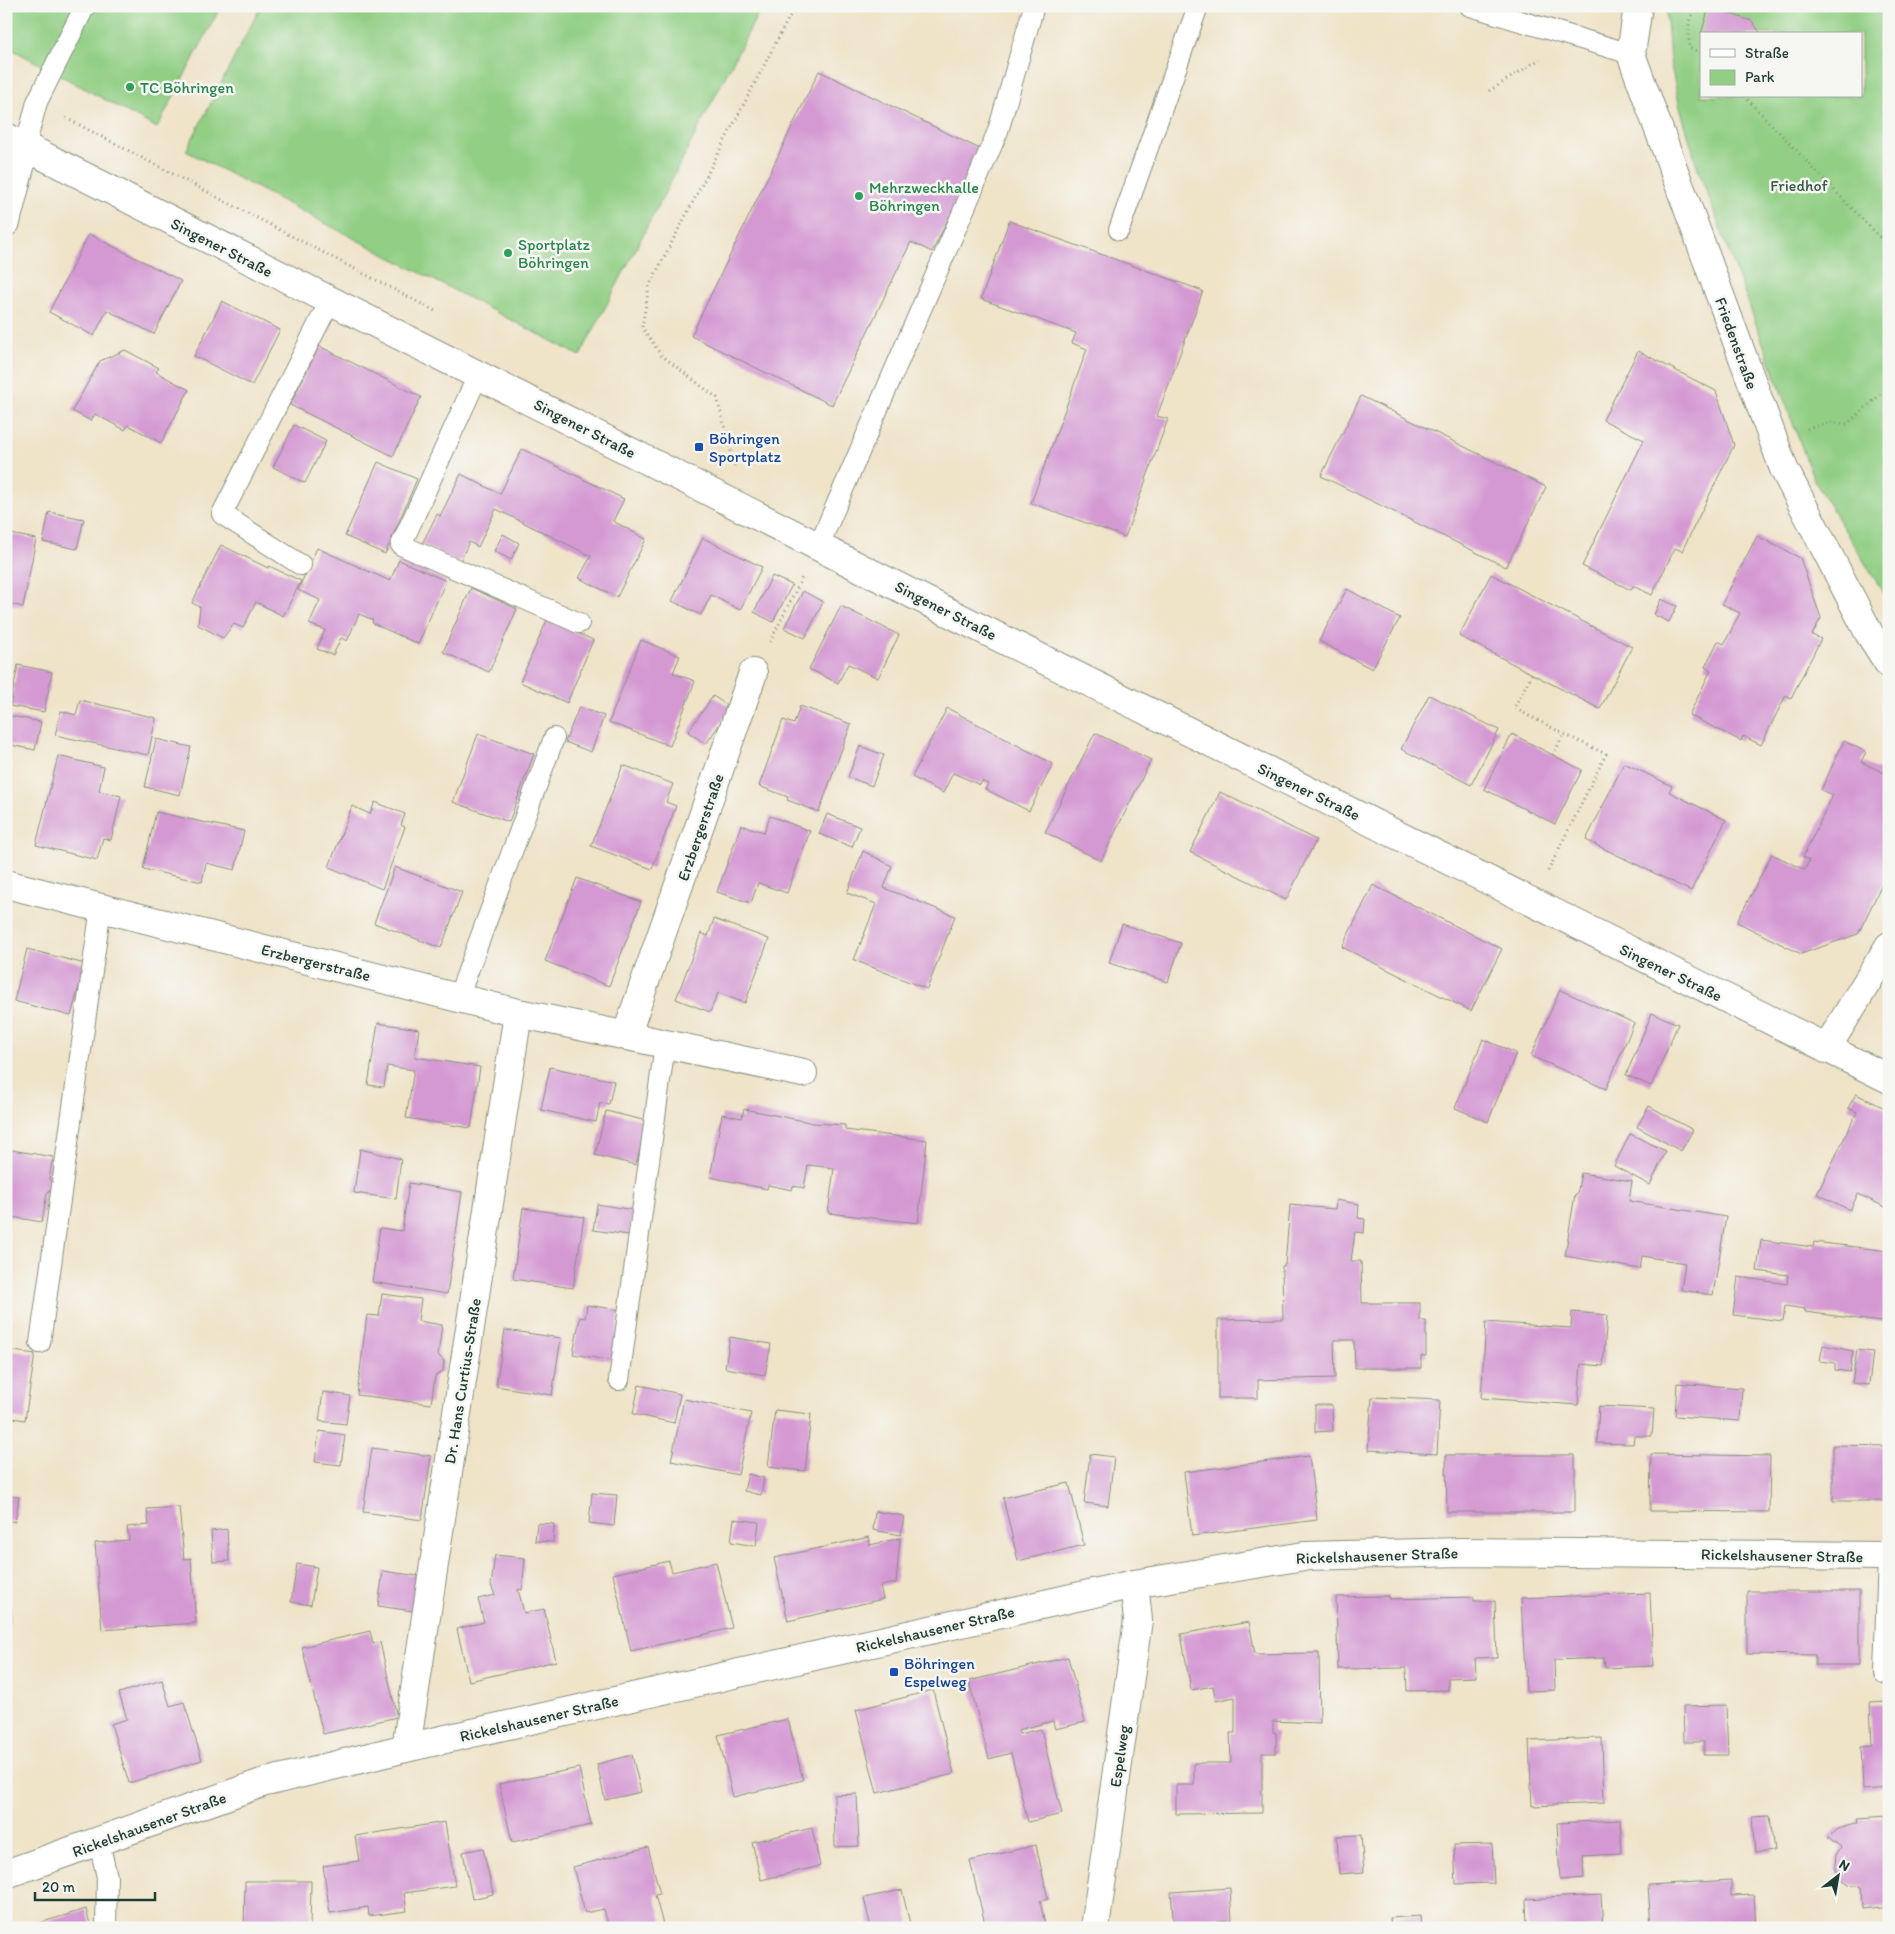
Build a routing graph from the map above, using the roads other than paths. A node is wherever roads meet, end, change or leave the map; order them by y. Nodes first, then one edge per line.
1 (86, 6) edge
2 (1034, 6) edge
3 (1198, 6) edge
4 (1470, 6) edge
5 (1638, 6) edge
6 (1631, 54) junction
7 (16, 142) edge
8 (6, 222) edge
9 (1119, 230) dead end
10 (330, 301) junction
11 (478, 375) junction
12 (819, 545) junction
13 (301, 565) dead end
14 (579, 623) dead end
15 (1889, 664) edge
16 (753, 674) road end
17 (554, 738) dead end
18 (6, 884) edge
19 (101, 907) junction
20 (1889, 946) edge
21 (458, 998) junction
22 (518, 1013) junction
23 (626, 1036) junction
24 (665, 1044) junction
25 (1826, 1049) junction
26 (802, 1073) dead end
27 (1889, 1079) edge
28 (40, 1343) dead end
29 (619, 1380) dead end
30 (1888, 1556) edge
31 (1134, 1584) junction
32 (1889, 1674) edge
33 (406, 1748) junction
34 (99, 1842) junction
35 (6, 1874) edge
36 (106, 1928) edge
37 (1095, 1928) edge

1 - 7 lane
2 - 12 lane
3 - 9 lane
4 - 6 lane
5 - 6 street, Friedenstraße
6 - 15 street, Friedenstraße
7 - 8 street
7 - 10 street, Singener Straße
10 - 11 street, Singener Straße
10 - 13 lane
11 - 12 street, Singener Straße
11 - 14 lane
12 - 25 street, Singener Straße
16 - 23 street, Erzbergerstraße
17 - 21 lane
18 - 19 street, Erzbergerstraße
19 - 21 street, Erzbergerstraße
19 - 28 lane
20 - 25 street
21 - 22 street, Erzbergerstraße
22 - 23 street, Erzbergerstraße
22 - 33 street, Dr. Hans Curtius-Straße
23 - 24 street, Erzbergerstraße
24 - 26 street, Erzbergerstraße
24 - 29 lane
25 - 27 street, Singener Straße
30 - 31 street, Rickelshausener Straße
30 - 32 lane
31 - 33 street, Rickelshausener Straße
31 - 37 street, Espelweg
33 - 34 street, Rickelshausener Straße
34 - 35 street, Rickelshausener Straße
34 - 36 lane

